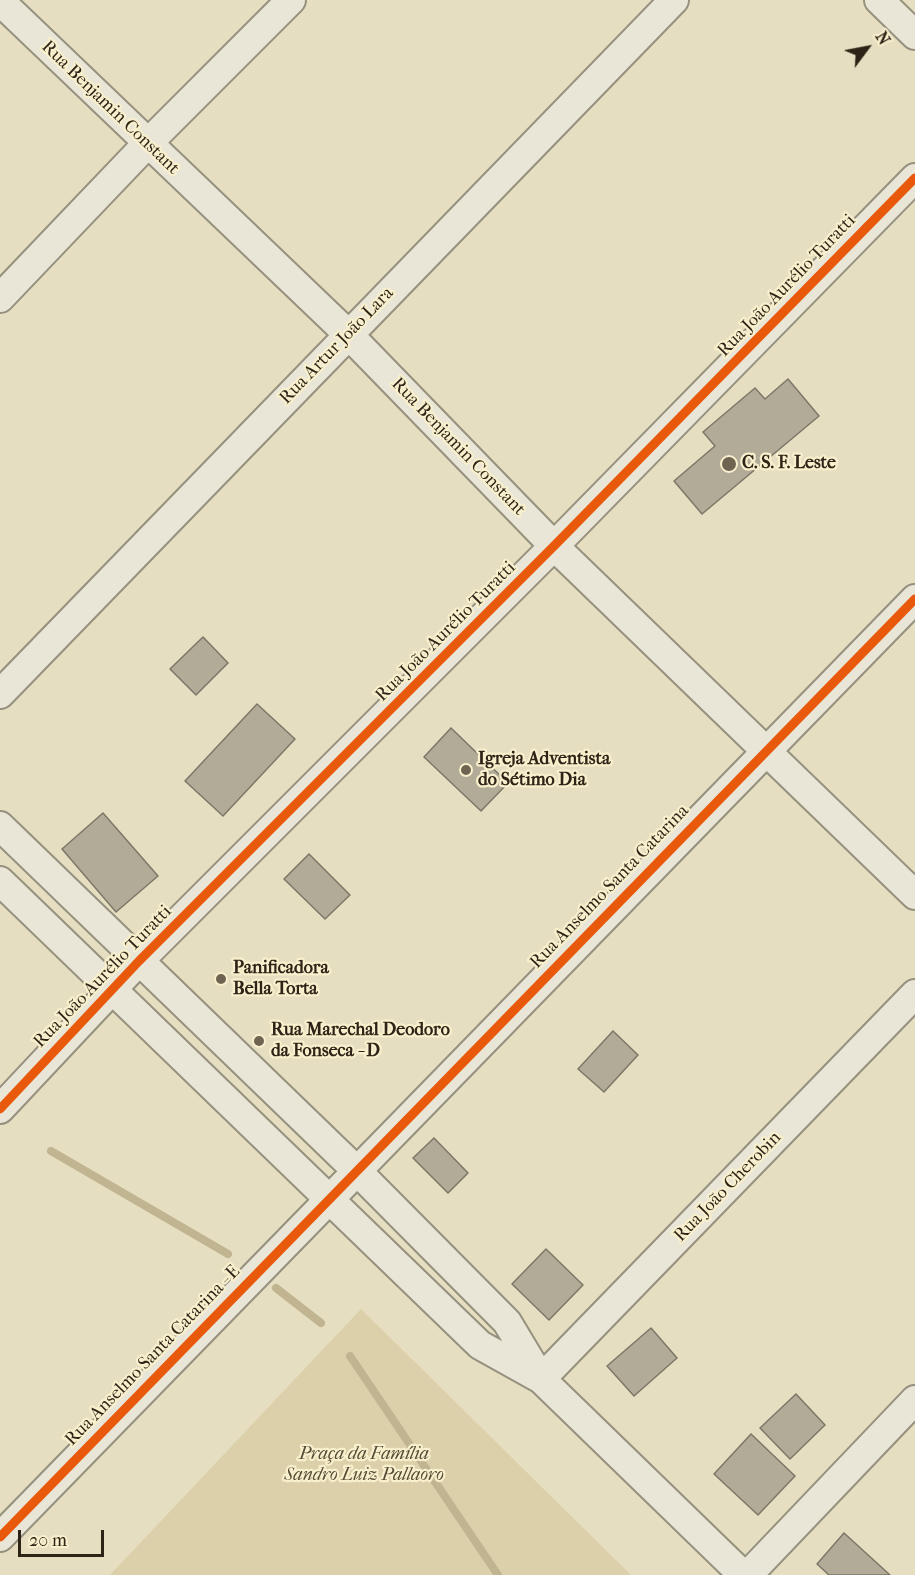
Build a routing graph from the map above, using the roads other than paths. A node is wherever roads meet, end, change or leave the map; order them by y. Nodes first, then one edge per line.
1 (0, 0) edge
2 (291, 0) edge
3 (674, 0) edge
4 (879, 0) edge
5 (915, 35) edge
6 (147, 144) junction
7 (915, 178) edge
8 (0, 298) edge
9 (348, 334) junction
10 (554, 546) junction
11 (915, 599) edge
12 (0, 694) edge
13 (766, 751) junction
14 (0, 826) edge
15 (0, 881) edge
16 (915, 895) edge
17 (139, 961) junction
18 (112, 990) junction
19 (915, 994) edge
20 (0, 1109) edge
21 (357, 1171) junction
22 (330, 1199) junction
23 (541, 1379) junction
24 (915, 1400) edge
25 (0, 1537) edge
26 (743, 1575) edge
27 (748, 1575) edge

1 - 6 street, Rua Benjamin Constant
2 - 6 street
3 - 9 street, Rua Artur João Lara
4 - 5 street
6 - 8 street
6 - 9 street, Rua Benjamin Constant
7 - 10 street, Rua João Aurélio Turatti
9 - 10 street, Rua Benjamin Constant
9 - 12 street, Rua Artur João Lara
10 - 13 street, Rua Benjamin Constant
10 - 17 street, Rua João Aurélio Turatti
11 - 13 street, Rua Anselmo Santa Catarina
13 - 16 street, Rua Benjamin Constant
13 - 21 street, Rua Anselmo Santa Catarina
14 - 17 street
15 - 18 street
17 - 18 street, Rua João Aurélio Turatti
17 - 21 street
18 - 20 street, Rua João Aurélio Turatti
18 - 22 street
19 - 23 street, Rua João Cherobin
21 - 22 street, Rua Anselmo Santa Catarina
21 - 23 street
22 - 23 street
22 - 25 street, Rua Anselmo Santa Catarina - E
23 - 26 street
24 - 27 street

